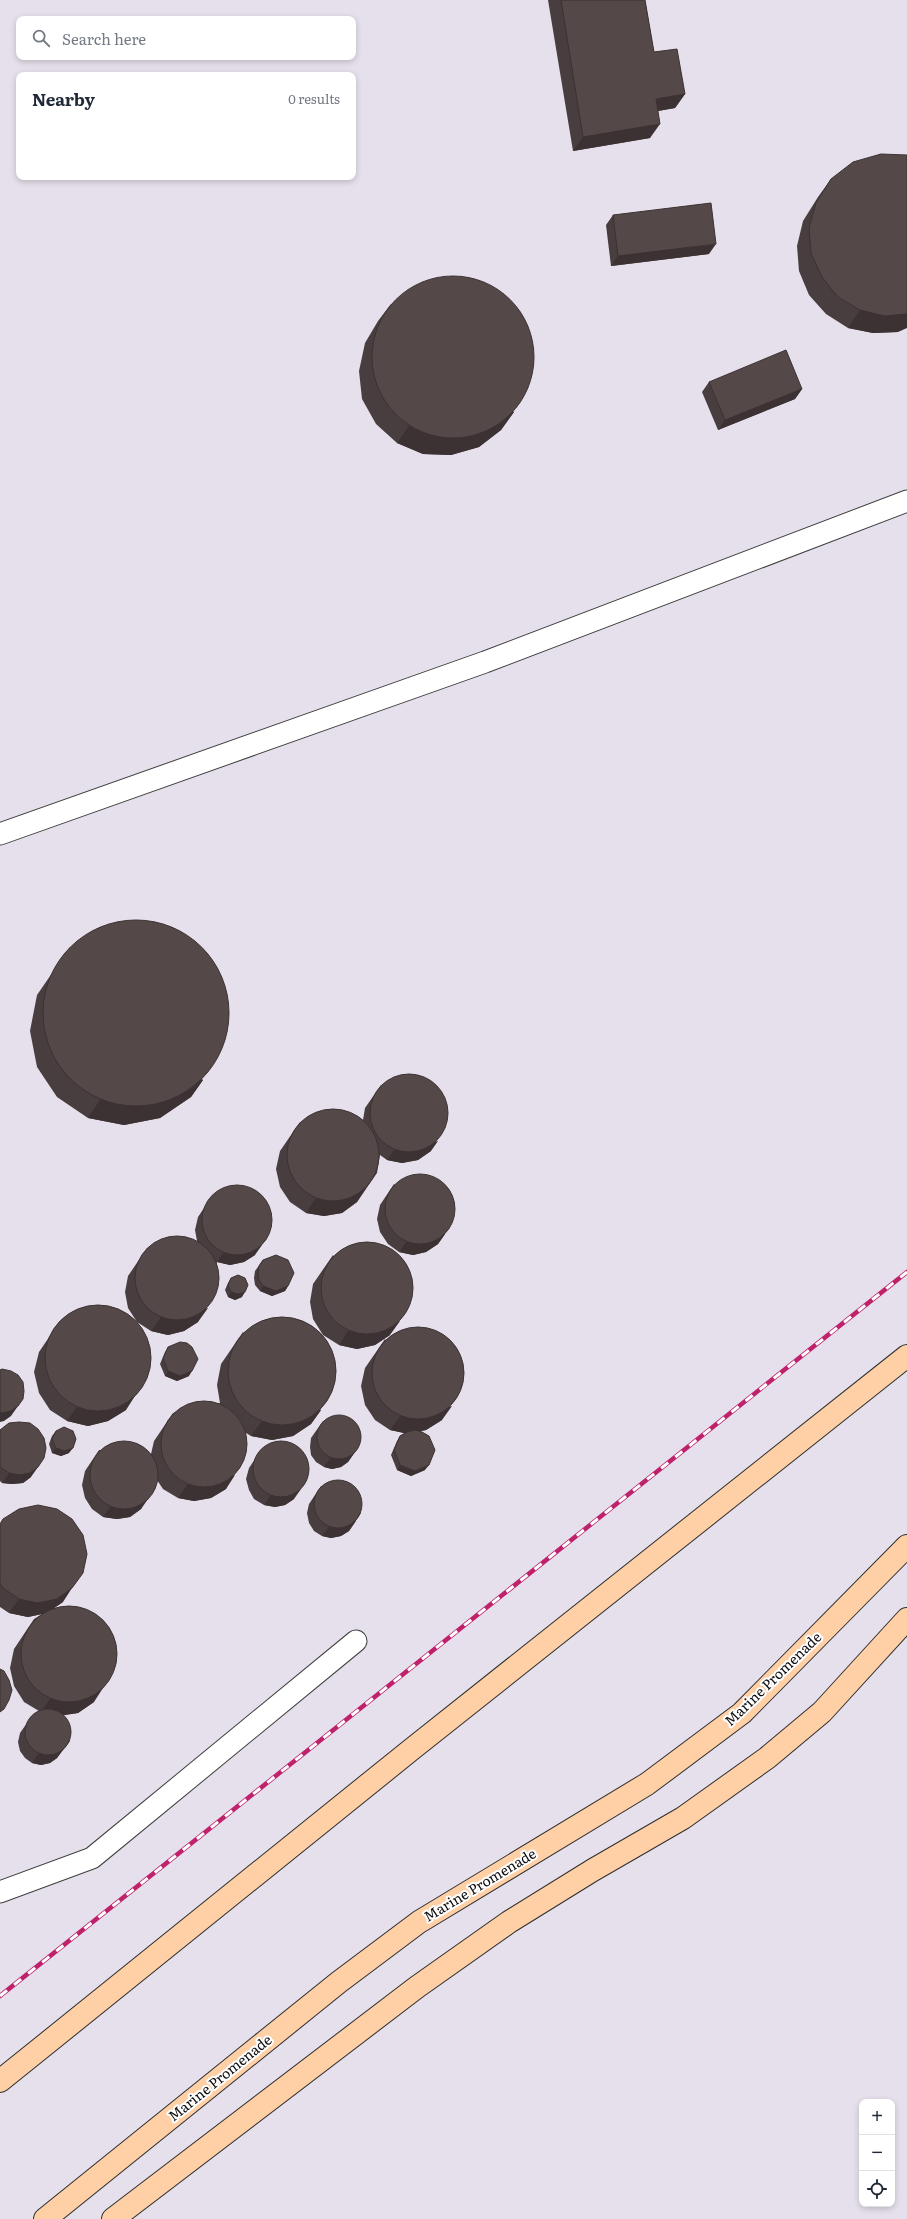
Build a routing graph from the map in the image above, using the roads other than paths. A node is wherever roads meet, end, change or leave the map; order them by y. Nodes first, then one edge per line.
1 (907, 501) edge
2 (0, 834) edge
3 (907, 1356) edge
4 (907, 1546) edge
5 (907, 1619) edge
6 (356, 1642) dead end
7 (0, 1892) edge
8 (0, 2081) edge
9 (45, 2219) edge
10 (114, 2219) edge

1 - 2 lane
3 - 8 main road
4 - 9 main road, Marine Promenade
5 - 10 main road
6 - 7 lane

